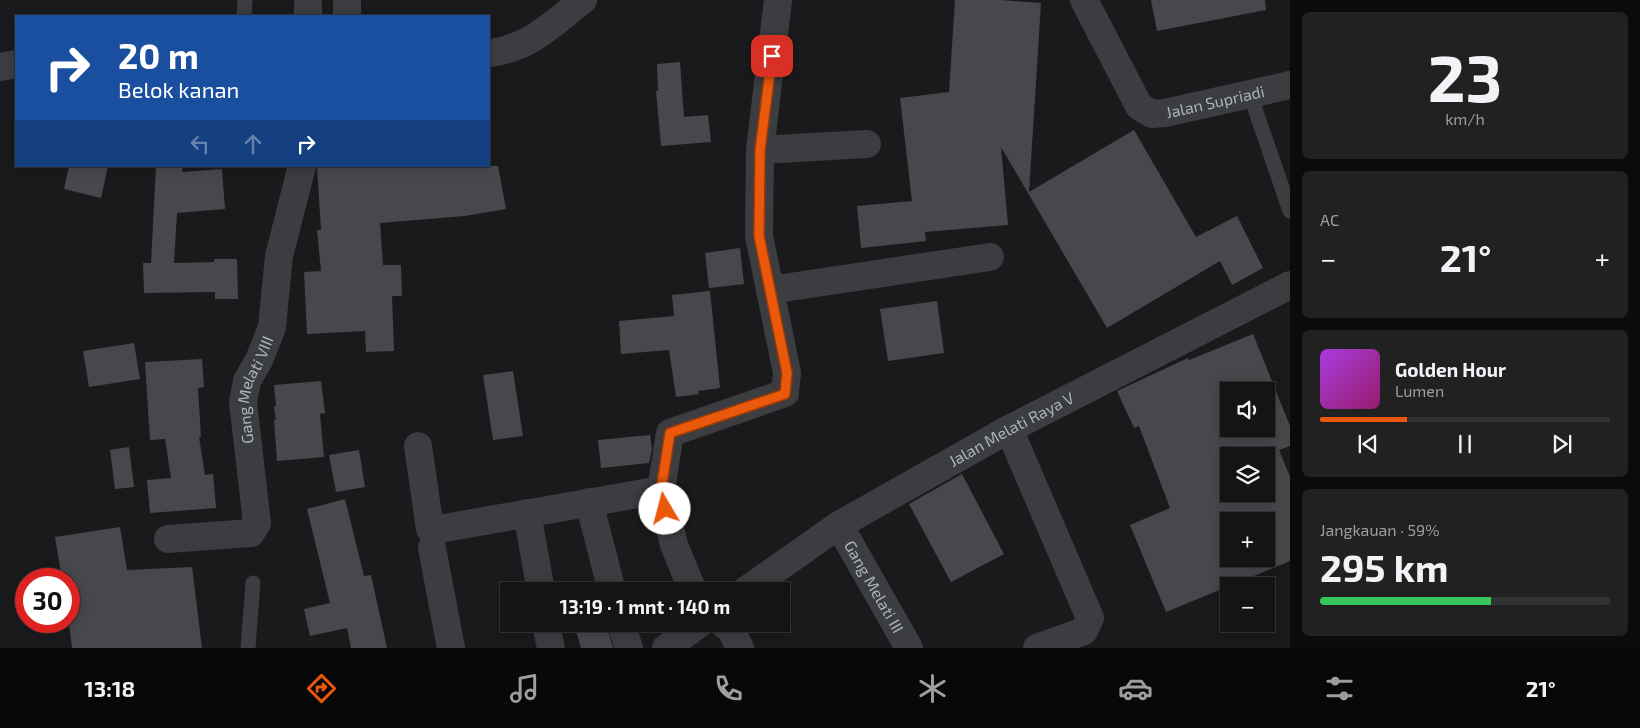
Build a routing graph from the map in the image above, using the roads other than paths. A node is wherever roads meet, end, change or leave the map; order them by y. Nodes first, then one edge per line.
1 (245, 0) edge
2 (308, 0) edge
3 (347, 0) edge
4 (583, 0) edge
5 (778, 0) edge
6 (1084, 0) edge
7 (244, 15) edge
8 (308, 15) edge
9 (347, 15) edge
10 (490, 53) edge
11 (15, 64) edge
12 (0, 67) edge
13 (1290, 85) edge
14 (1250, 94) junction
15 (867, 144) dead end
16 (760, 150) junction
17 (302, 167) edge
18 (1290, 211) edge
19 (990, 257) dead end
20 (1290, 285) edge
21 (770, 290) junction
22 (1009, 429) junction
23 (418, 446) dead end
24 (661, 490) junction
25 (588, 502) junction
26 (527, 512) junction
27 (839, 525) junction
28 (168, 539) dead end
29 (432, 548) dead end
30 (539, 582) edge
31 (610, 582) edge
32 (689, 582) edge
33 (758, 582) edge
34 (253, 583) dead end
35 (548, 632) edge
36 (624, 632) edge
37 (688, 632) edge
38 (732, 632) edge
39 (248, 648) edge
40 (451, 648) edge
41 (551, 648) edge
42 (629, 648) edge
43 (666, 648) edge
44 (740, 648) edge
45 (909, 648) edge
46 (1037, 648) edge

1 - 7 lane
2 - 8 street
3 - 9 street
4 - 10 street
5 - 16 street
6 - 14 street, Jalan Supriadi
11 - 12 street
13 - 14 street, Jalan Supriadi
14 - 18 lane
15 - 16 street
16 - 21 street
17 - 28 street, Gang Melati VIII
19 - 21 street
20 - 22 street, Jalan Melati Raya V
21 - 24 street
22 - 27 street, Jalan Melati Raya V
22 - 46 street
23 - 26 street
24 - 25 street
24 - 32 street
25 - 26 street
25 - 31 street
26 - 30 street
27 - 33 street, Jalan Melati Raya V
27 - 45 street, Gang Melati III
29 - 40 street
34 - 39 lane
35 - 41 street
36 - 42 street
37 - 43 street
38 - 44 street

